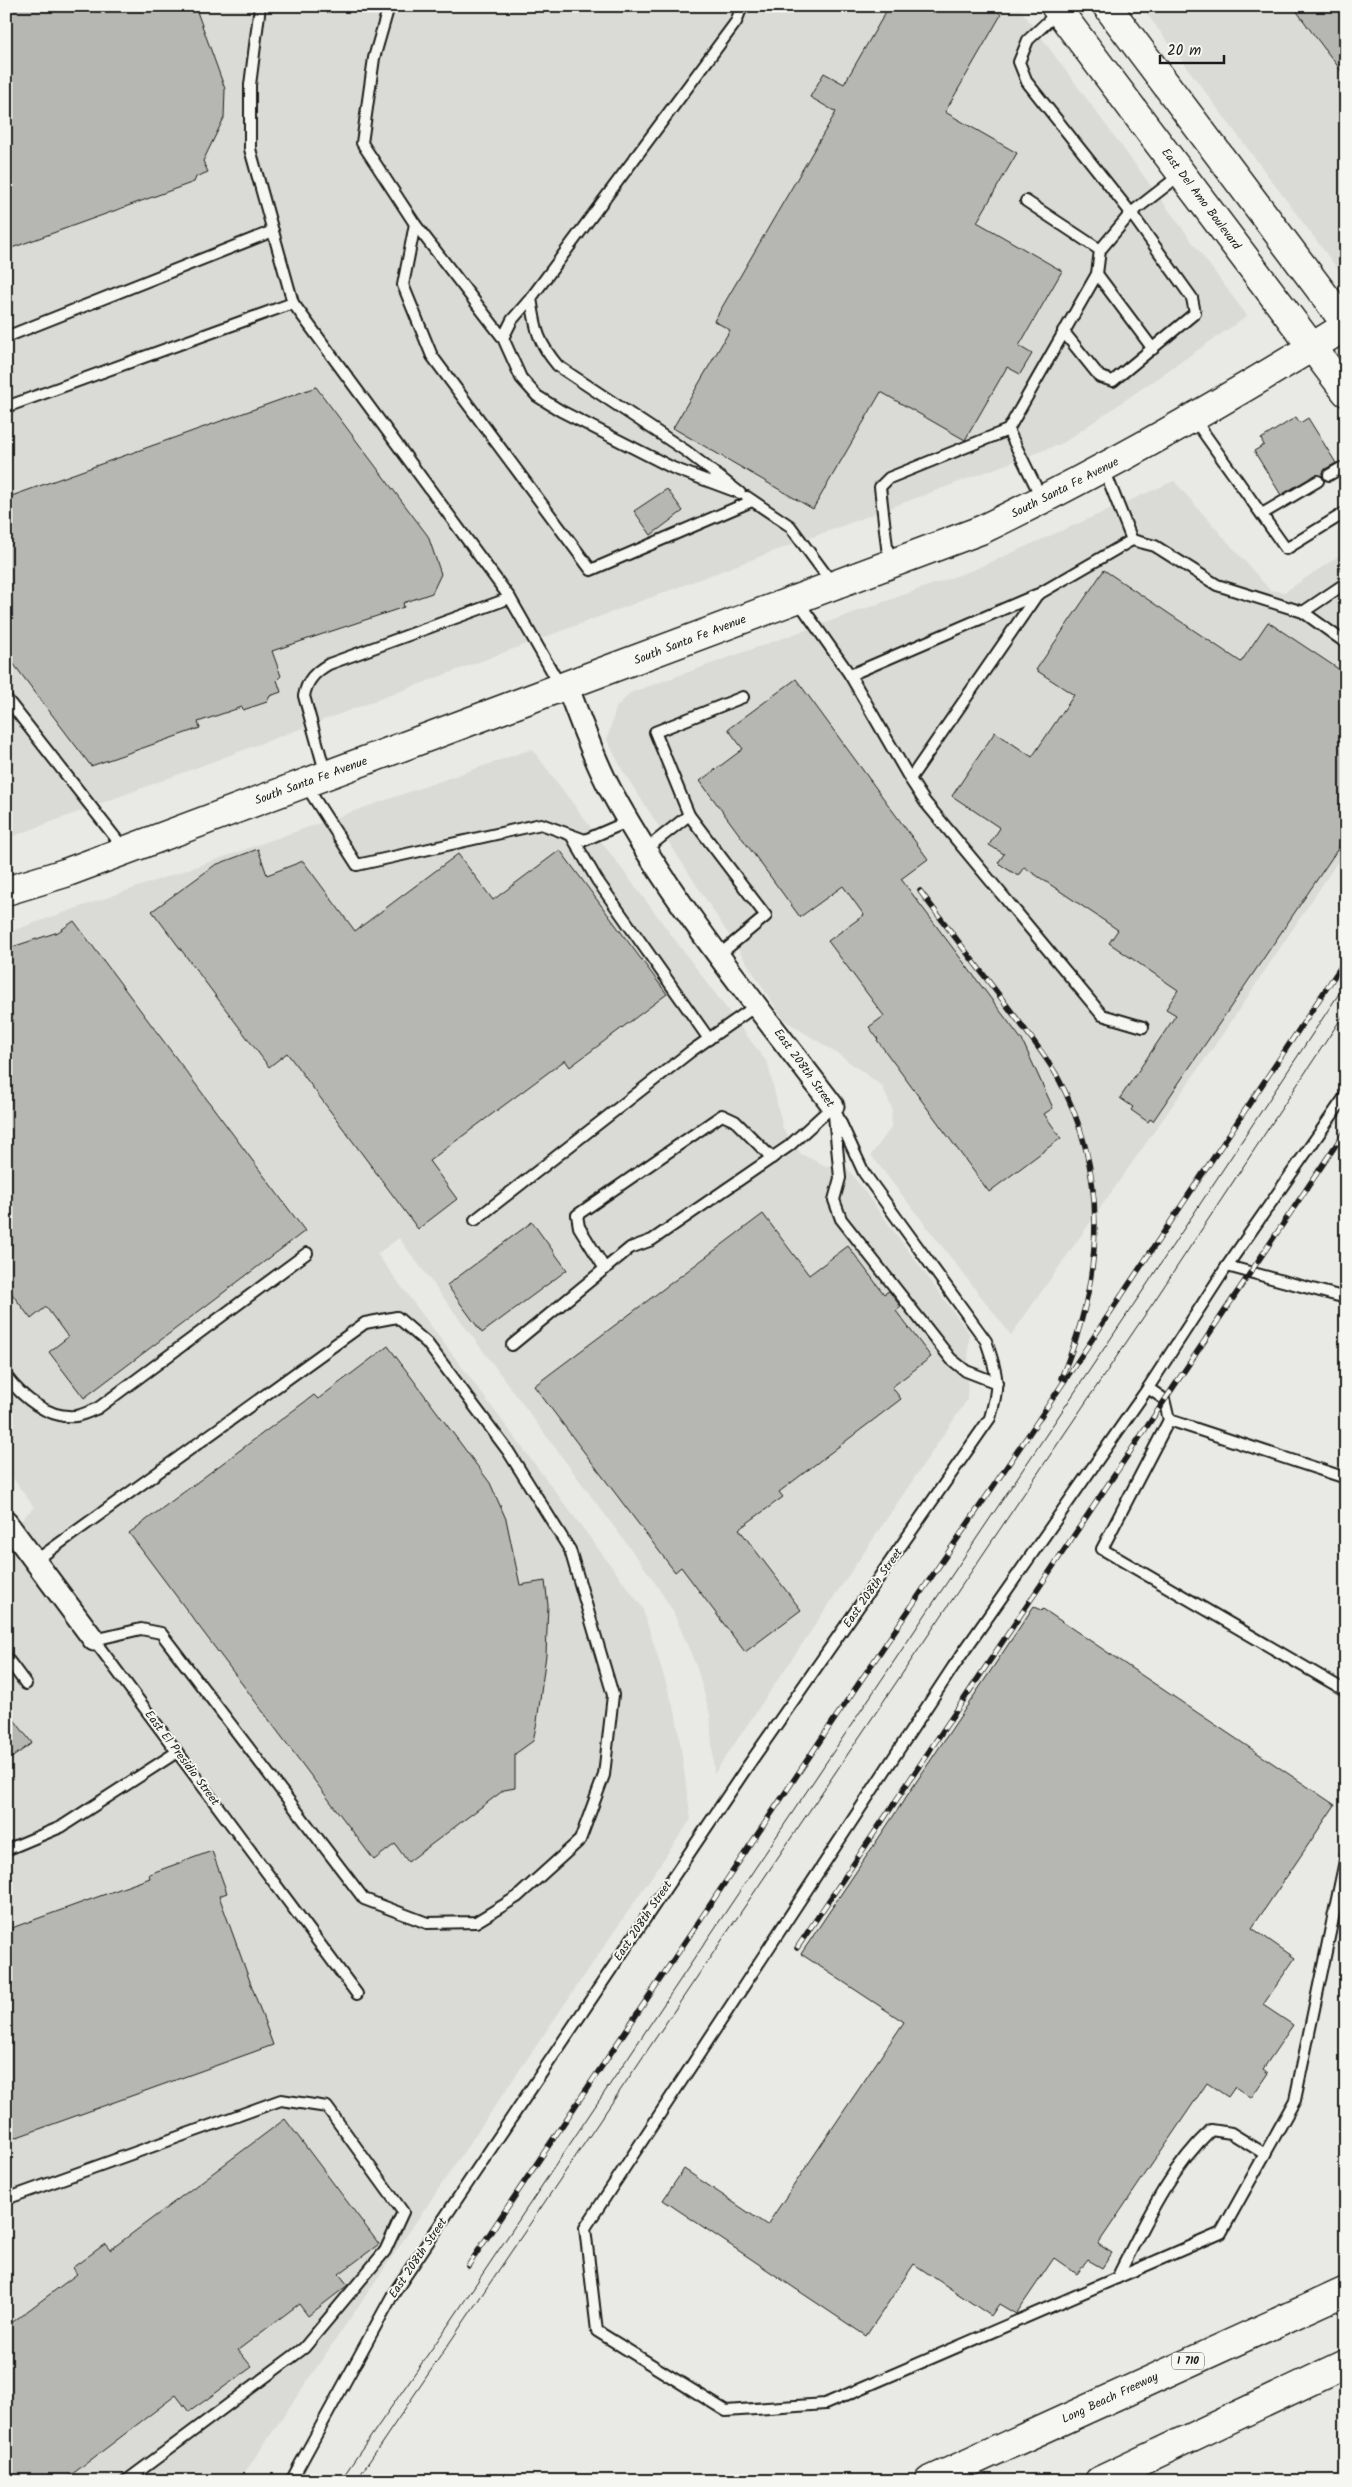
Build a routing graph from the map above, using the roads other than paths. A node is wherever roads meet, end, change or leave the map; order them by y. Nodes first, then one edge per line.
1 (260, 6) edge
2 (389, 6) edge
3 (742, 6) edge
4 (1112, 8) edge
5 (1057, 9) edge
6 (1181, 174) junction
7 (1026, 202) dead end
8 (1131, 213) junction
9 (415, 224) junction
10 (273, 231) junction
11 (1100, 250) junction
12 (1097, 274) junction
13 (531, 298) junction
14 (293, 303) junction
15 (1346, 325) edge
16 (1063, 331) junction
17 (6, 337) edge
18 (503, 338) junction
19 (1312, 347) junction
20 (1153, 349) junction
21 (1346, 392) edge
22 (6, 407) edge
23 (1194, 419) junction
24 (1008, 430) junction
25 (1104, 469) junction
26 (1346, 471) edge
27 (1329, 475) dead end
28 (1318, 481) dead end
29 (740, 493) junction
30 (1042, 500) junction
31 (752, 501) junction
32 (1346, 512) edge
33 (1262, 514) junction
34 (1132, 540) junction
35 (890, 565) junction
36 (1346, 583) edge
37 (834, 586) junction
38 (1037, 595) junction
39 (510, 598) junction
40 (797, 600) junction
41 (1303, 612) junction
42 (1346, 643) edge
43 (850, 675) junction
44 (564, 687) junction
45 (743, 697) dead end
46 (6, 698) edge
47 (910, 779) junction
48 (316, 780) junction
49 (689, 814) junction
50 (630, 821) junction
51 (571, 834) junction
52 (646, 849) junction
53 (125, 850) junction
54 (6, 891) edge
55 (719, 955) junction
56 (757, 1005) junction
57 (1143, 1026) dead end
58 (709, 1039) junction
59 (1346, 1095) edge
60 (833, 1106) junction
61 (772, 1158) junction
62 (475, 1220) dead end
63 (307, 1253) dead end
64 (1228, 1266) junction
65 (604, 1269) junction
66 (1346, 1298) edge
67 (512, 1345) dead end
68 (6, 1376) edge
69 (997, 1383) junction
70 (1148, 1388) junction
71 (1169, 1420) junction
72 (1346, 1478) edge
73 (6, 1522) edge
74 (35, 1561) junction
75 (94, 1640) junction
76 (6, 1657) edge
77 (26, 1684) dead end
78 (1346, 1691) edge
79 (177, 1752) junction
80 (6, 1850) edge
81 (1346, 1856) edge
82 (357, 1994) dead end
83 (1265, 2154) junction
84 (6, 2199) edge
85 (1117, 2278) junction
86 (1346, 2291) edge
87 (1346, 2364) edge
88 (126, 2481) edge
89 (291, 2481) edge
90 (929, 2481) edge
91 (1099, 2481) edge

1 - 10 lane
2 - 9 lane
3 - 13 lane
4 - 15 main road
5 - 6 main road, East Del Amo Boulevard
5 - 8 lane
6 - 8 lane
6 - 19 main road, East Del Amo Boulevard
7 - 11 lane
8 - 11 lane
8 - 20 lane
9 - 18 lane
9 - 31 lane
10 - 14 lane
10 - 17 lane
11 - 12 lane
12 - 16 lane
12 - 20 lane
13 - 18 lane
13 - 29 lane
14 - 22 lane
14 - 39 lane
15 - 19 main road, South Santa Fe Avenue
16 - 20 lane
16 - 24 lane
18 - 29 lane
19 - 21 main road, East Del Amo Boulevard
19 - 23 main road, South Santa Fe Avenue
23 - 25 main road, South Santa Fe Avenue
23 - 33 lane
24 - 30 lane
24 - 35 lane
25 - 30 main road, South Santa Fe Avenue
25 - 34 lane
26 - 27 lane
28 - 33 lane
29 - 31 lane
30 - 35 main road, South Santa Fe Avenue
31 - 37 lane
32 - 33 lane
34 - 38 lane
34 - 41 lane
35 - 37 main road, South Santa Fe Avenue
36 - 41 lane
37 - 40 main road, South Santa Fe Avenue
38 - 43 lane
38 - 47 lane
39 - 44 lane
39 - 48 lane
40 - 43 lane
40 - 44 main road, South Santa Fe Avenue
41 - 42 lane
43 - 47 lane
44 - 48 main road, South Santa Fe Avenue
44 - 50 street, East 208th Street
45 - 49 lane
46 - 53 lane
47 - 57 lane
48 - 51 lane
48 - 53 main road, South Santa Fe Avenue
49 - 52 lane
49 - 55 lane
50 - 51 lane
50 - 52 street, East 208th Street
51 - 58 lane
52 - 55 street, East 208th Street
53 - 54 main road, South Santa Fe Avenue
55 - 56 street, East 208th Street
56 - 58 lane
56 - 60 street, East 208th Street
58 - 62 lane
59 - 64 lane
60 - 61 lane
60 - 69 lane, East 208th Street
60 - 69 lane
61 - 65 lane
61 - 65 lane
63 - 68 lane
64 - 66 lane
64 - 70 lane
65 - 67 lane
69 - 89 lane, East 208th Street
70 - 71 lane
70 - 85 lane
71 - 72 lane
71 - 78 lane
73 - 74 street, East El Presidio Street
74 - 75 street, East El Presidio Street
74 - 75 lane
75 - 79 lane, East El Presidio Street
76 - 77 lane
79 - 80 lane
79 - 82 lane, East El Presidio Street
81 - 83 lane
83 - 85 lane
83 - 85 lane
84 - 88 lane
86 - 90 main road, Long Beach Freeway / I 710
87 - 91 main road

